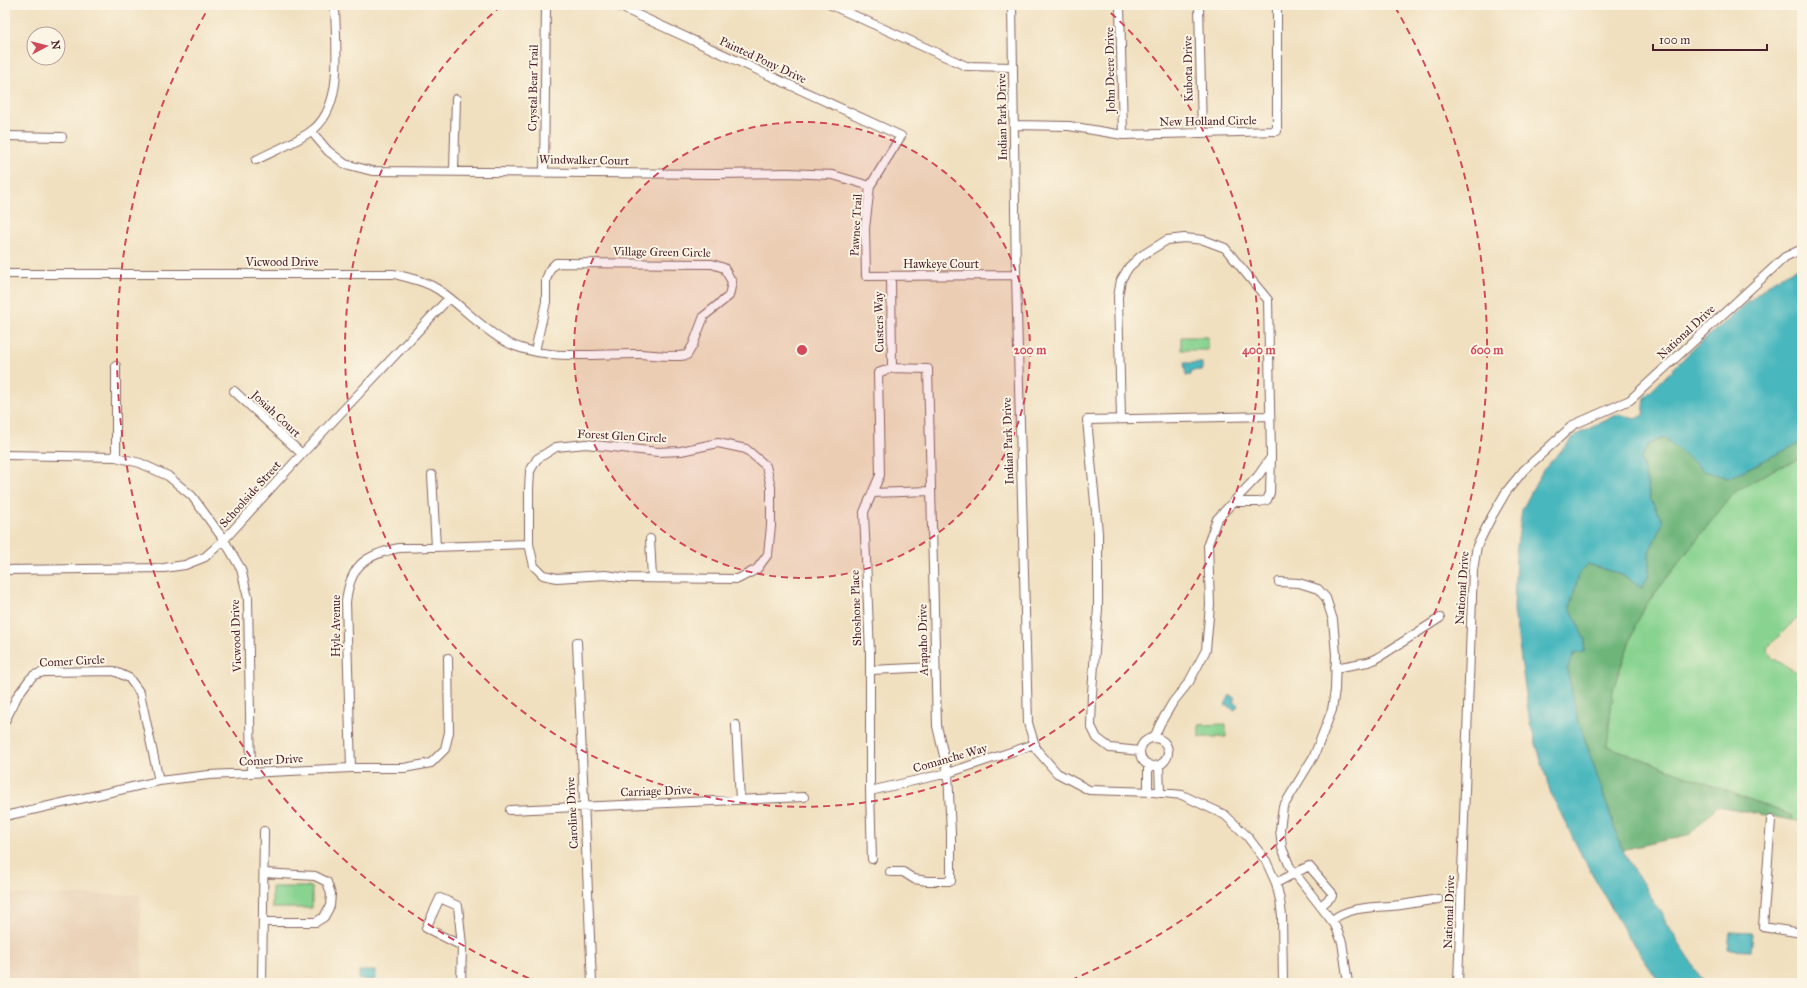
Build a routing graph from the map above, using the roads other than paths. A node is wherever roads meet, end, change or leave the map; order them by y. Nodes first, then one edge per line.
1 (335, 5) edge
2 (546, 5) edge
3 (616, 5) edge
4 (831, 5) edge
5 (1012, 5) edge
6 (1120, 5) edge
7 (1199, 5) edge
8 (1277, 5) edge
9 (1013, 67) junction
10 (456, 99) dead end
11 (1014, 125) junction
12 (311, 131) junction
13 (1202, 133) junction
14 (1123, 135) junction
15 (5, 136) edge
16 (901, 136) joint
17 (62, 137) dead end
18 (256, 160) dead end
19 (454, 170) junction
20 (544, 172) junction
21 (870, 186) junction
22 (1802, 249) edge
23 (5, 274) edge
24 (1016, 275) junction
25 (866, 276) joint
26 (890, 276) junction
27 (448, 298) junction
28 (535, 352) junction
29 (116, 366) dead end
30 (892, 368) junction
31 (234, 391) dead end
32 (1270, 416) junction
33 (1121, 418) junction
34 (302, 454) junction
35 (5, 455) edge
36 (1271, 457) junction
37 (116, 458) junction
38 (432, 475) dead end
39 (931, 492) junction
40 (872, 493) junction
41 (1233, 502) junction
42 (650, 539) dead end
43 (224, 540) junction
44 (529, 544) junction
45 (436, 547) junction
46 (5, 570) edge
47 (652, 578) junction
48 (1279, 582) dead end
49 (1440, 618) dead end
50 (577, 642) dead end
51 (448, 658) dead end
52 (936, 667) junction
53 (1335, 668) junction
54 (871, 670) junction
55 (5, 722) edge
56 (736, 725) dead end
57 (1154, 738) junction
58 (1035, 744) junction
59 (1140, 751) junction
60 (1148, 764) junction
61 (1159, 765) junction
62 (351, 768) junction
63 (251, 773) junction
64 (948, 773) junction
65 (158, 781) junction
66 (870, 791) junction
67 (1148, 792) junction
68 (1160, 793) junction
69 (804, 797) dead end
70 (740, 800) junction
71 (584, 806) junction
72 (510, 810) dead end
73 (5, 814) edge
74 (1771, 820) dead end
75 (264, 830) dead end
76 (872, 859) dead end
77 (890, 872) dead end
78 (264, 873) junction
79 (1296, 873) junction
80 (1276, 883) junction
81 (1438, 899) dead end
82 (1321, 906) junction
83 (1332, 920) junction
84 (263, 922) junction
85 (1802, 933) edge
86 (462, 946) junction
87 (262, 983) edge
88 (461, 983) edge
89 (592, 983) edge
90 (1283, 983) edge
91 (1348, 983) edge
92 (1458, 983) edge

1 - 12 street
2 - 20 street, Crystal Bear Trail
3 - 16 street, Painted Pony Drive
4 - 9 street
5 - 9 street, Indian Park Drive
6 - 14 street, John Deere Drive
7 - 13 street, Kubota Drive
8 - 13 street, New Holland Circle
9 - 11 street, Indian Park Drive
10 - 19 street
11 - 14 street, New Holland Circle
11 - 24 street, Indian Park Drive
12 - 18 street
12 - 19 street, Windwalker Court
13 - 14 street, New Holland Circle
15 - 17 street
16 - 21 street, Pawnee Trail
19 - 20 street, Windwalker Court
20 - 21 street, Windwalker Court
21 - 25 street, Pawnee Trail
22 - 92 street, National Drive
23 - 27 street, Vicwood Drive
24 - 26 street, Hawkeye Court
24 - 58 street, Indian Park Drive
25 - 26 street, Hawkeye Court
26 - 30 street, Custers Way
27 - 28 street, Vicwood Drive
27 - 34 street, Schoolside Street
28 - 28 street, Village Green Circle
29 - 37 street
30 - 39 street, Arapaho Drive
30 - 40 street, Shoshone Place
31 - 34 street, Josiah Court
32 - 33 street
32 - 33 street
32 - 36 street
33 - 59 street
34 - 43 street, Schoolside Street
35 - 37 street, Vicwood Drive
36 - 41 street
36 - 41 street
37 - 43 street, Vicwood Drive
38 - 45 street
39 - 40 street
39 - 52 street, Arapaho Drive
40 - 54 street, Shoshone Place
41 - 57 street
42 - 47 street
43 - 46 street, Schoolside Street
43 - 63 street, Vicwood Drive
44 - 45 street, Hyle Avenue
44 - 47 street, Forest Glen Circle
44 - 47 street, Forest Glen Circle
45 - 62 street, Hyle Avenue
48 - 53 street
49 - 53 street
50 - 71 street, Caroline Drive
51 - 62 street, Comer Drive
52 - 54 street
52 - 64 street, Arapaho Drive
53 - 79 street
54 - 66 street, Shoshone Place
55 - 65 street, Comer Circle
56 - 70 street
57 - 59 street
57 - 61 street
58 - 64 street, Comanche Way
58 - 67 street, Indian Park Drive
59 - 60 street
60 - 61 street
60 - 67 street
61 - 68 street
62 - 63 street, Comer Drive
63 - 65 street, Comer Drive
64 - 66 street, Comanche Way
64 - 77 street, Arapaho Drive
65 - 73 street, Comer Drive
66 - 76 street, Shoshone Place
67 - 68 street, Indian Park Drive
68 - 80 street, Indian Park Drive
69 - 70 street, Carriage Drive
70 - 71 street, Carriage Drive
71 - 72 street, Carriage Drive
71 - 89 street, Caroline Drive
74 - 85 street
75 - 78 street
78 - 84 street
78 - 84 street
79 - 80 street
79 - 82 street
79 - 82 street
80 - 90 street, Indian Park Drive
81 - 83 street
82 - 83 street
83 - 91 street
84 - 87 street
86 - 86 street
86 - 88 street

